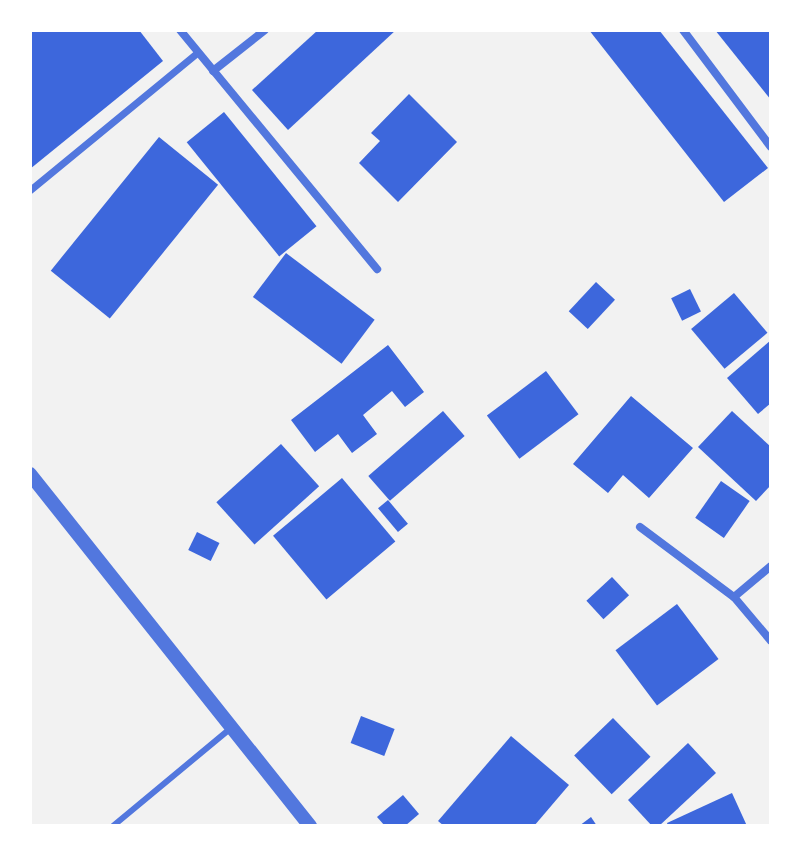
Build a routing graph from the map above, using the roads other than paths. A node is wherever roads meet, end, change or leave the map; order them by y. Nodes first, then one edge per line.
1 (180, 30) edge
2 (265, 30) edge
3 (683, 30) edge
4 (198, 52) junction
5 (213, 71) junction
6 (771, 147) edge
7 (30, 190) edge
8 (377, 269) dead end
9 (30, 474) edge
10 (640, 527) dead end
11 (771, 566) edge
12 (734, 597) junction
13 (771, 641) edge
14 (232, 728) junction
15 (113, 826) edge
16 (310, 826) edge

1 - 4 street
2 - 5 street
3 - 6 street
4 - 5 street
4 - 7 street
5 - 8 street
9 - 14 street
10 - 12 street
11 - 12 street
12 - 13 street
14 - 15 lane
14 - 16 street

